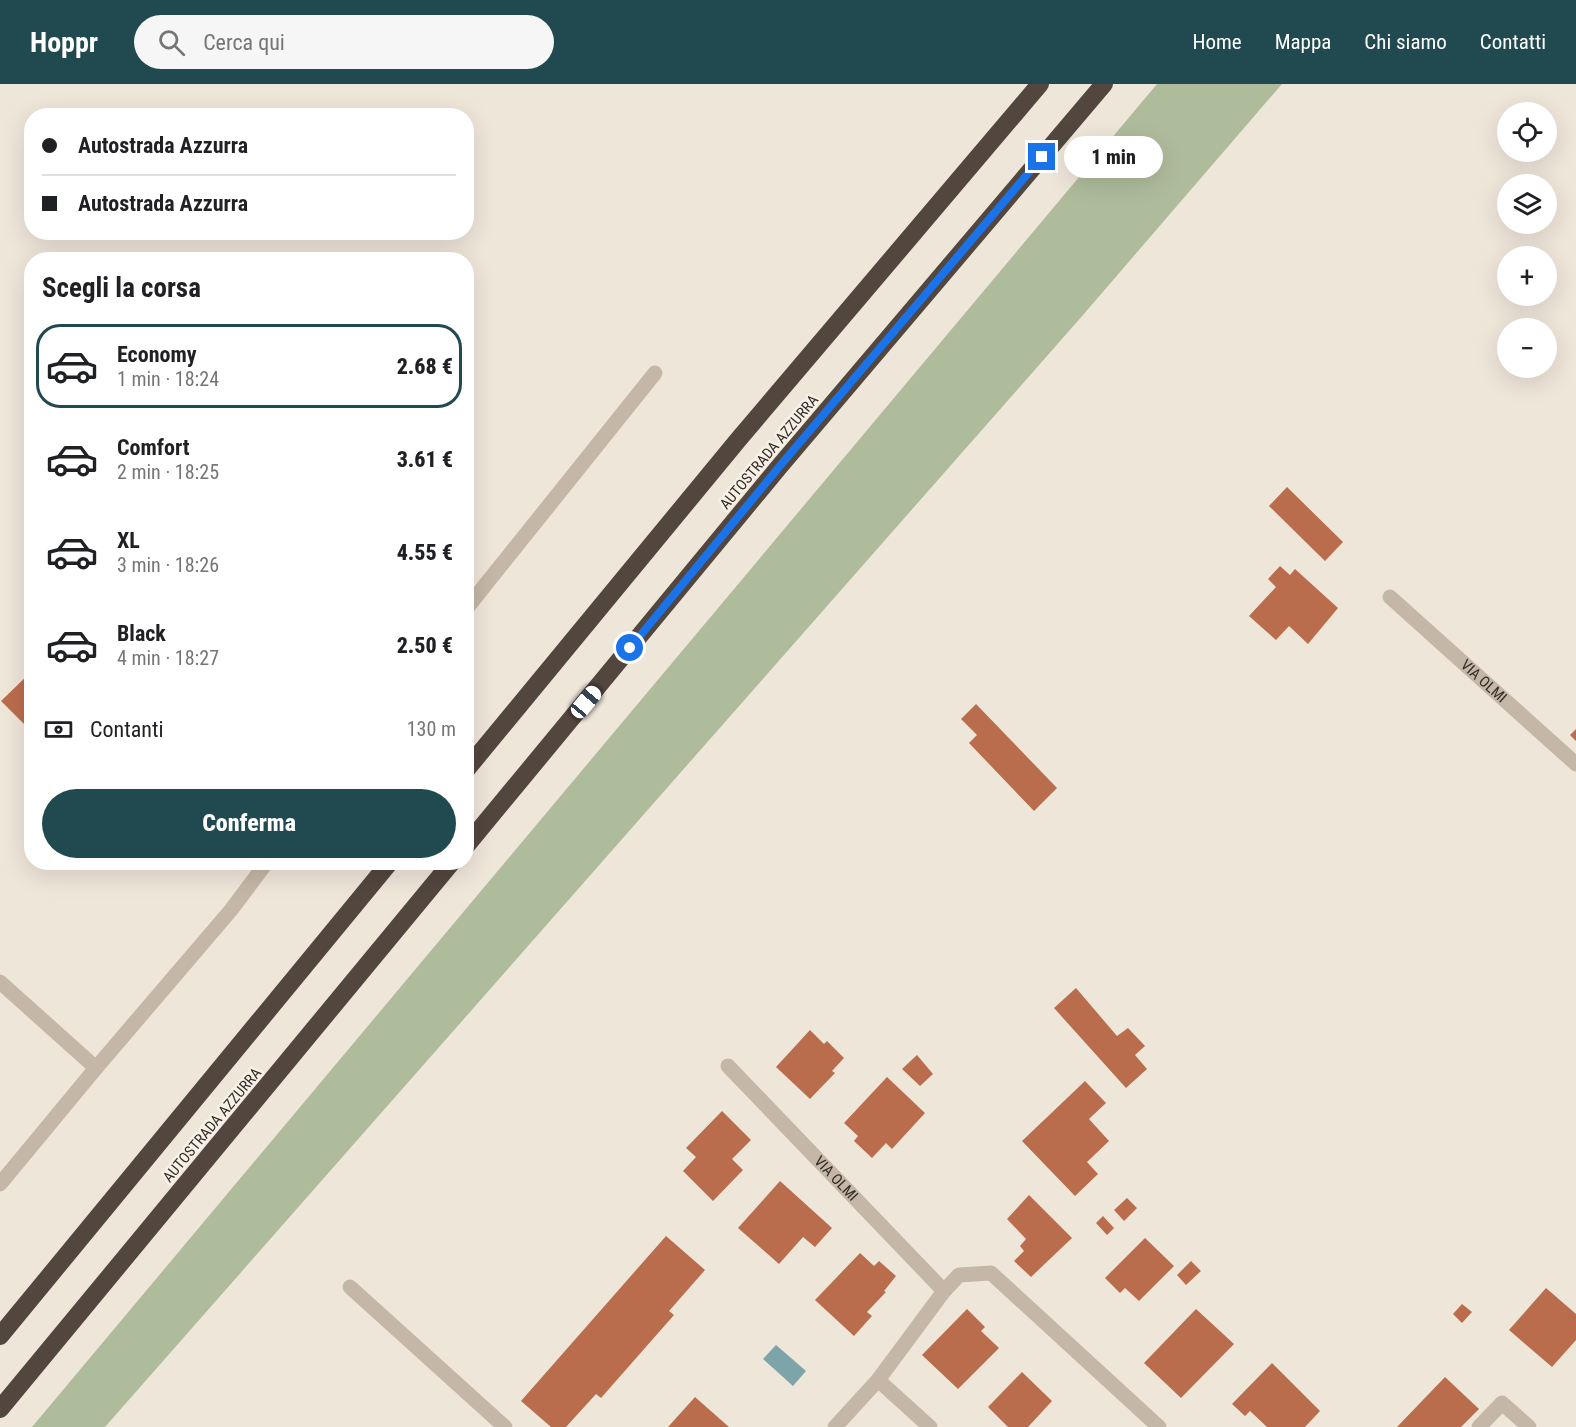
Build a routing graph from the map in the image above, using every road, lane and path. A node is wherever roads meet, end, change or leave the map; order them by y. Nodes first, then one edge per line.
1 (1040, 84) edge
2 (1104, 84) edge
3 (656, 373) dead end
4 (1390, 597) dead end
5 (474, 599) edge
6 (474, 760) edge
7 (1576, 764) edge
8 (474, 836) edge
9 (261, 870) edge
10 (383, 870) edge
11 (445, 870) edge
12 (0, 982) edge
13 (728, 1066) dead end
14 (96, 1068) junction
15 (0, 1184) edge
16 (350, 1287) dead end
17 (944, 1291) junction
18 (0, 1336) edge
19 (878, 1380) junction
20 (0, 1409) edge
21 (505, 1427) edge
22 (835, 1427) edge
23 (930, 1427) edge
24 (1159, 1427) edge
25 (1479, 1427) edge
26 (1529, 1427) edge

1 - 6 highway, AUTOSTRADA AZZURRA
2 - 8 highway, AUTOSTRADA AZZURRA
3 - 5 street
4 - 7 street, VIA OLMI
9 - 14 street
10 - 18 highway, AUTOSTRADA AZZURRA
11 - 20 highway, AUTOSTRADA AZZURRA
12 - 14 street
13 - 17 street, VIA OLMI
14 - 15 street
16 - 21 street
17 - 19 street
17 - 24 street
19 - 22 street
19 - 23 street
25 - 26 street

